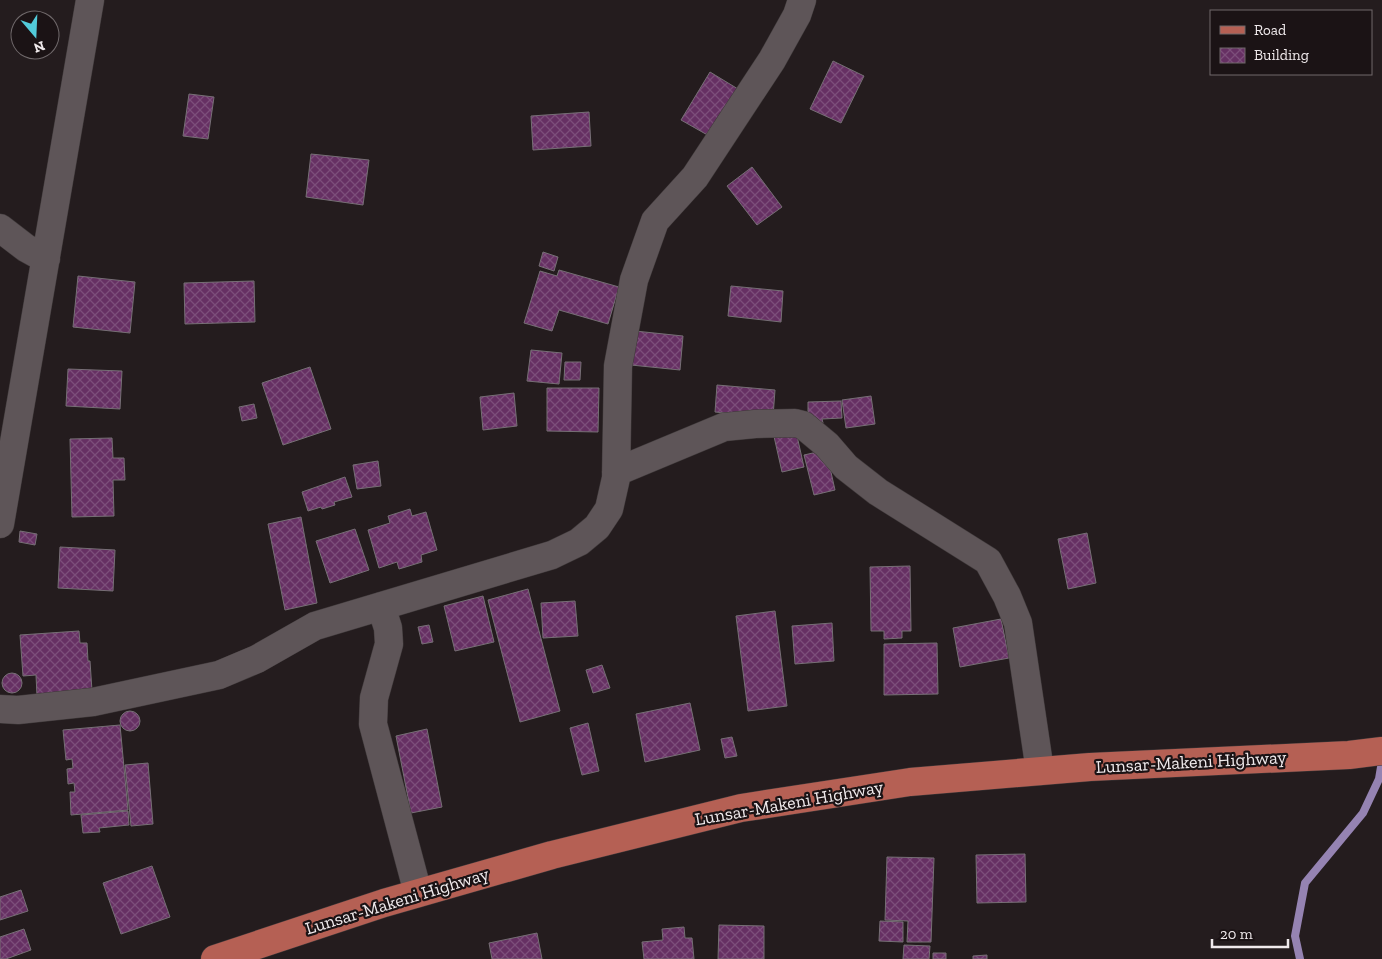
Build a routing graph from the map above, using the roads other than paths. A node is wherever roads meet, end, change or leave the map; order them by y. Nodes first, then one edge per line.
1 (90, 0) edge
2 (802, 0) edge
3 (0, 228) edge
4 (46, 259) junction
5 (616, 472) junction
6 (0, 524) edge
7 (382, 606) junction
8 (0, 709) edge
9 (1382, 751) edge
10 (1040, 771) junction
11 (418, 893) junction
12 (215, 959) edge

1 - 4 street
2 - 5 street
3 - 4 street
4 - 6 street
5 - 7 street
5 - 10 street
7 - 8 street
7 - 11 street
9 - 10 main road, Lunsar-Makeni Highway
10 - 11 main road, Lunsar-Makeni Highway
11 - 12 main road, Lunsar-Makeni Highway

